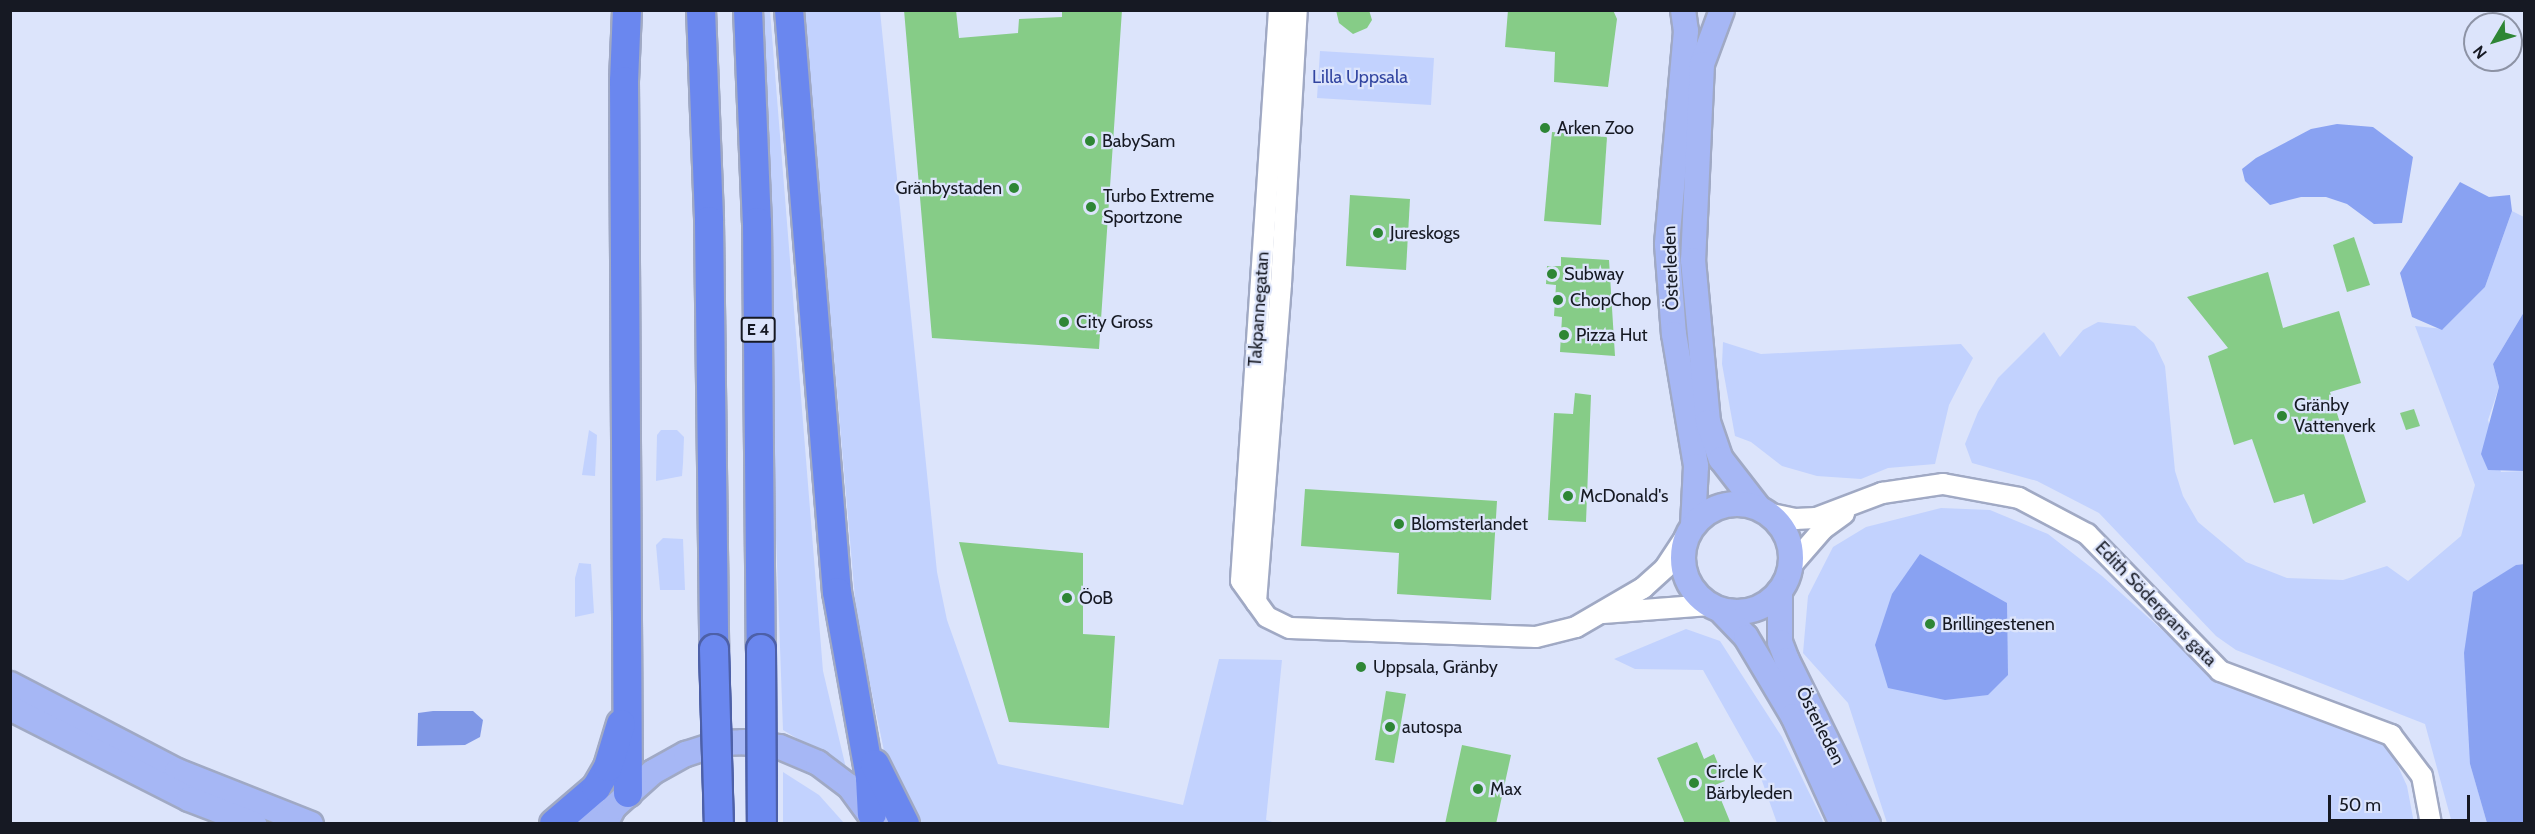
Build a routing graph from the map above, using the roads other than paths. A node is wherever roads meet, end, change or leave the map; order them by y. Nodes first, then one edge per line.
1 (627, 10) edge
2 (701, 10) edge
3 (748, 10) edge
4 (789, 10) edge
5 (1279, 10) edge
6 (1297, 10) edge
7 (1683, 10) edge
8 (1722, 10) edge
9 (1859, 504) junction
10 (1763, 511) junction
11 (1691, 529) junction
12 (1790, 567) junction
13 (1780, 591) junction
14 (1256, 602) junction
15 (1715, 607) junction
16 (1603, 614) junction
17 (10, 684) edge
18 (630, 684) junction
19 (10, 708) edge
20 (859, 728) junction
21 (616, 808) edge
22 (874, 819) edge
23 (254, 824) edge
24 (311, 824) edge
25 (554, 824) edge
26 (582, 824) edge
27 (718, 824) edge
28 (762, 824) edge
29 (905, 824) edge
30 (1842, 824) edge
31 (1868, 824) edge
32 (2431, 824) edge

1 - 18 highway
2 - 27 highway, bridge
3 - 28 highway, E 4, bridge
4 - 20 highway
5 - 14 street, Takpannegatan
6 - 14 street, Takpannegatan
7 - 11 main road, Österleden
8 - 10 main road, Österleden
9 - 10 street
9 - 12 street
9 - 32 street, Edith Södergrans gata
10 - 11 main road
10 - 12 main road
11 - 15 main road
11 - 16 street, Takpannegatan
12 - 13 main road
13 - 15 main road
13 - 31 main road, Österleden
14 - 16 street, Takpannegatan
15 - 16 street, Takpannegatan
15 - 30 main road, Österleden
17 - 24 main road
18 - 21 highway
18 - 25 highway
19 - 23 main road
20 - 22 highway
20 - 29 highway
21 - 22 main road
21 - 26 main road

